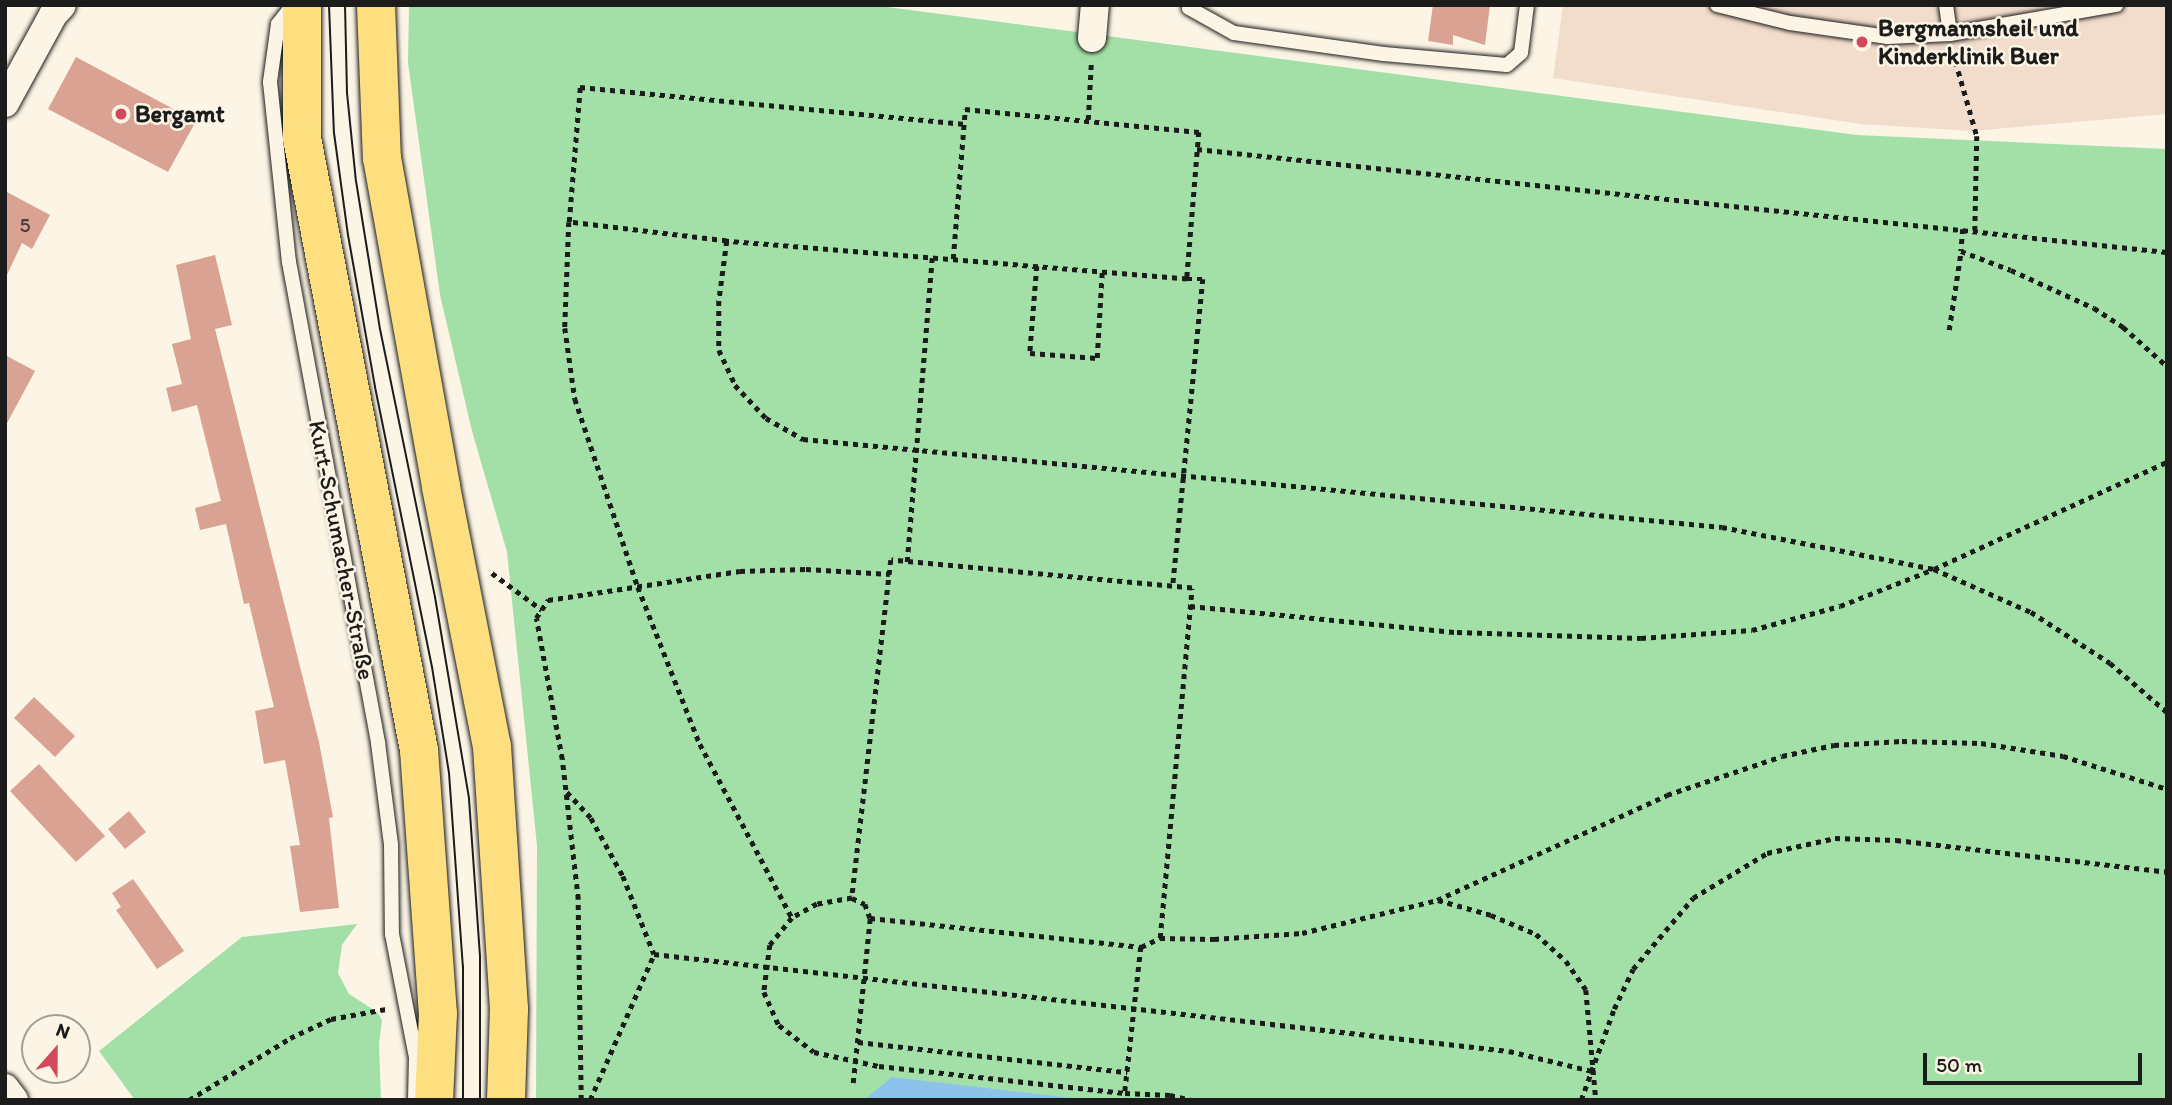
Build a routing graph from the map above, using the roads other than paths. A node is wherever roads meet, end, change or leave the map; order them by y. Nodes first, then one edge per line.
1 (62, 5) edge
2 (293, 5) edge
3 (302, 5) edge
4 (376, 5) edge
5 (1095, 5) edge
6 (1189, 5) edge
7 (1527, 5) edge
8 (1717, 5) edge
9 (1947, 5) edge
10 (2118, 5) edge
11 (2038, 12) edge
12 (1950, 34) junction
13 (1092, 38) road end
14 (5, 103) edge
15 (5, 1088) edge
16 (14, 1100) edge
17 (415, 1100) edge
18 (434, 1100) edge
19 (506, 1100) edge

1 - 14 street
2 - 17 lane, Kurt-Schumacher-Straße
3 - 18 main road, Kurt-Schumacher-Straße
4 - 19 main road
5 - 13 street
6 - 7 lane
8 - 12 lane
9 - 12 lane
10 - 11 lane
11 - 12 lane
15 - 16 street

